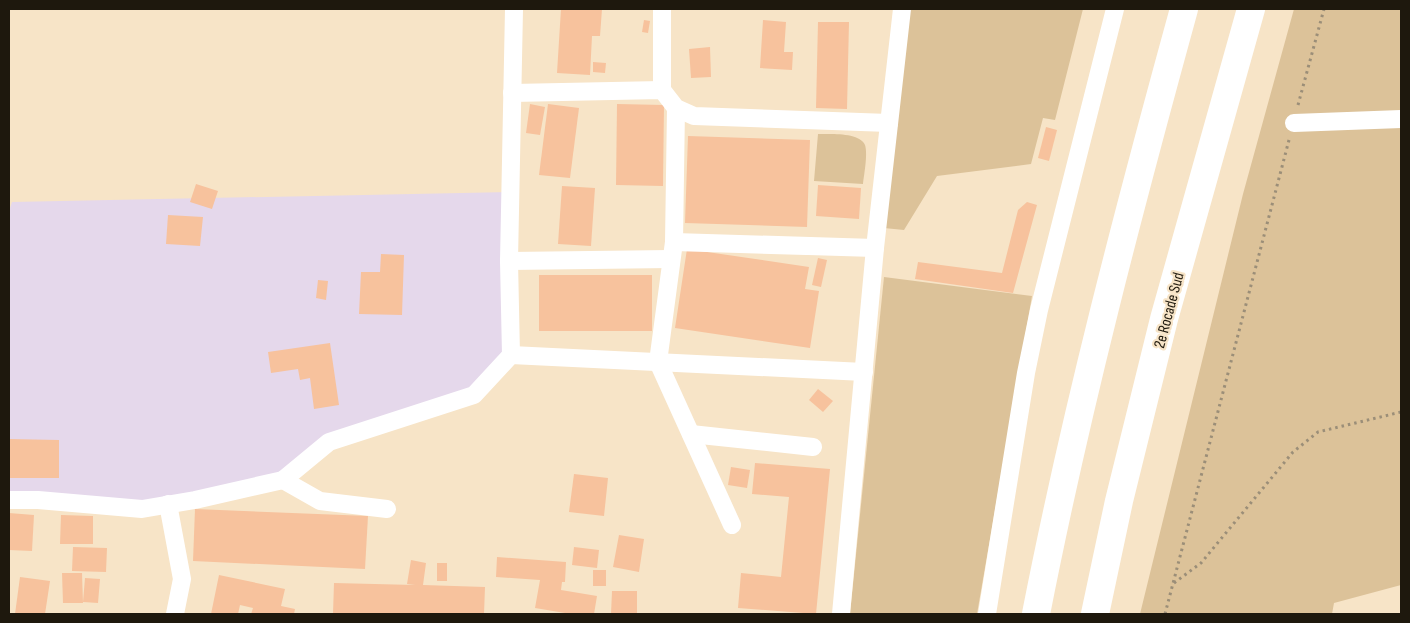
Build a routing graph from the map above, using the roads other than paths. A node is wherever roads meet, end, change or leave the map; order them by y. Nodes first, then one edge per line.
1 (514, 9) edge
2 (662, 9) edge
3 (902, 9) edge
4 (1115, 9) edge
5 (1184, 9) edge
6 (1251, 9) edge
7 (662, 90) junction
8 (512, 93) junction
9 (676, 108) junction
10 (1401, 118) edge
11 (889, 123) junction
12 (1294, 123) road end
13 (875, 248) junction
14 (672, 251) junction
15 (510, 261) junction
16 (510, 355) junction
17 (658, 362) junction
18 (864, 372) junction
19 (691, 434) junction
20 (812, 447) dead end
21 (283, 480) junction
22 (9, 500) edge
23 (168, 504) junction
24 (388, 508) dead end
25 (732, 525) dead end
26 (175, 614) edge
27 (841, 614) edge
28 (987, 614) edge
29 (1036, 614) edge
30 (1095, 614) edge

1 - 8 street
2 - 7 street
3 - 11 street
4 - 28 street
5 - 29 highway
6 - 30 highway, 2e Rocade Sud
7 - 8 street
7 - 9 street
8 - 15 street
9 - 11 street
9 - 14 street
10 - 12 street
11 - 13 street
13 - 14 street
13 - 18 street
14 - 15 street
14 - 17 street
15 - 16 street
16 - 17 street
16 - 21 street
17 - 18 street
17 - 19 street
18 - 27 street
19 - 20 street
19 - 25 street
21 - 23 street
21 - 24 street
22 - 23 street
23 - 26 street

